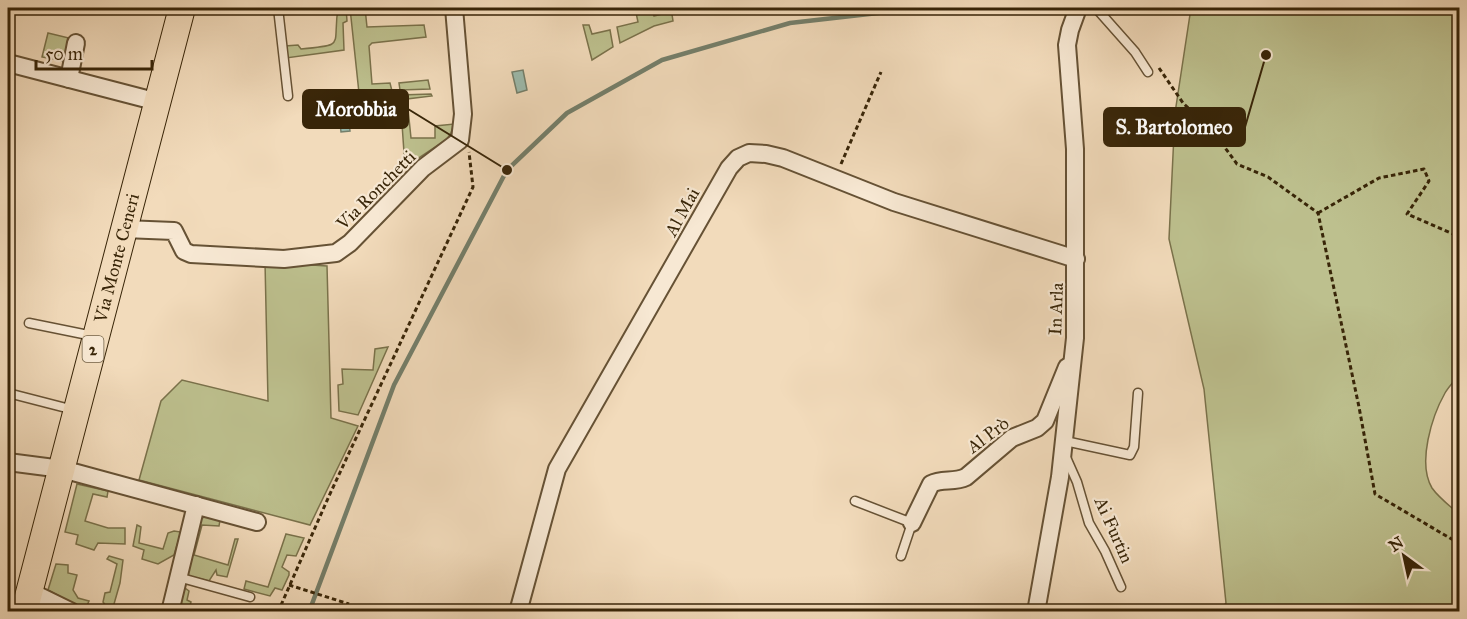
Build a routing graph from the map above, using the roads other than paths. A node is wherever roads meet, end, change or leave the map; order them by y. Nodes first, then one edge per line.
1 (182, 8) edge
2 (278, 8) edge
3 (454, 8) edge
4 (1078, 8) edge
5 (1096, 8) edge
6 (76, 43) dead end
7 (8, 63) edge
8 (1148, 72) dead end
9 (69, 79) junction
10 (288, 96) dead end
11 (158, 102) junction
12 (124, 229) junction
13 (1076, 260) junction
14 (29, 323) dead end
15 (96, 336) junction
16 (1072, 358) junction
17 (8, 393) edge
18 (1138, 393) dead end
19 (77, 411) junction
20 (1064, 446) junction
21 (8, 462) edge
22 (62, 469) junction
23 (855, 501) dead end
24 (196, 505) junction
25 (257, 522) dead end
26 (912, 523) junction
27 (901, 556) dead end
28 (178, 577) junction
29 (1121, 587) dead end
30 (250, 597) dead end
31 (26, 601) edge
32 (72, 612) edge
33 (170, 612) edge
34 (518, 612) edge
35 (1036, 612) edge

1 - 11 main road, Via Monte Ceneri / 2
2 - 10 lane
3 - 12 street, Via Ronchetti
4 - 13 street, In Arla
5 - 8 lane
6 - 9 street
7 - 9 street
9 - 11 street
11 - 12 main road, Via Monte Ceneri / 2
12 - 15 main road, Via Monte Ceneri / 2
13 - 16 street, In Arla
13 - 34 street, Al Mai
14 - 15 lane
15 - 19 main road, Via Monte Ceneri / 2
16 - 20 street, In Arla
16 - 26 street, Al Prò
17 - 19 lane
18 - 20 lane
19 - 22 main road, Via Monte Ceneri / 2
20 - 29 lane, Ai Furtin
20 - 35 street, In Arla
21 - 22 street
22 - 24 street
22 - 31 main road, Via Monte Ceneri / 2
23 - 26 lane
24 - 25 street
24 - 28 street
26 - 27 lane
28 - 30 lane
28 - 33 street
31 - 32 street

